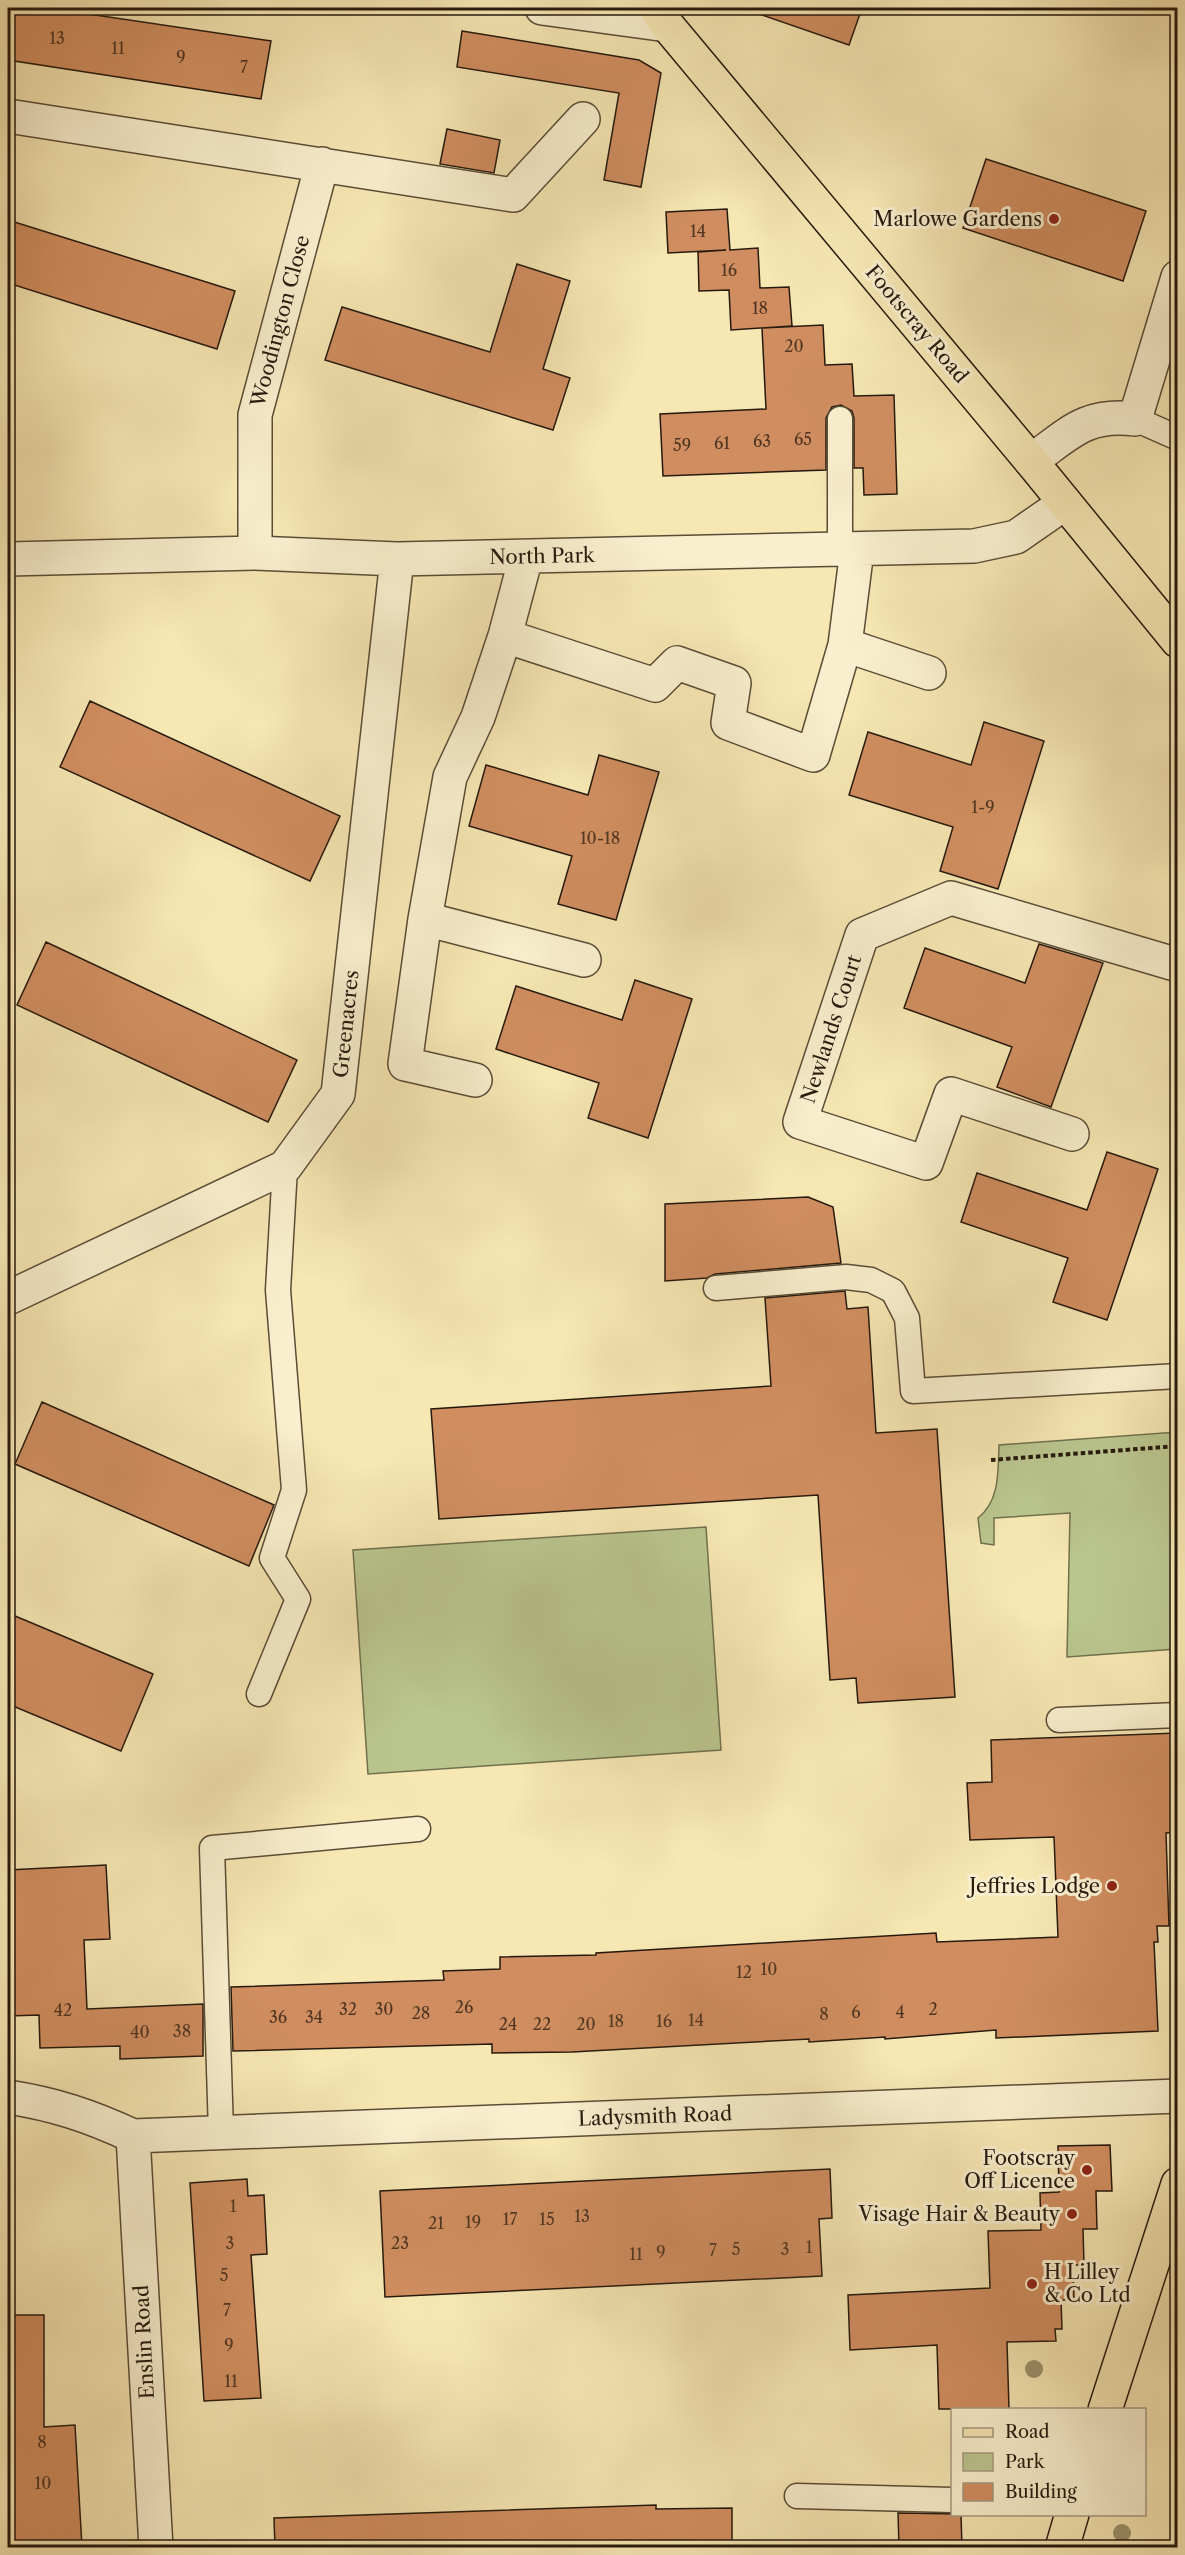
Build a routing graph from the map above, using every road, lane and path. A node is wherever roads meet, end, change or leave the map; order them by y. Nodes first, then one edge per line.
1 (542, 8) edge
2 (662, 16) edge
3 (8, 116) edge
4 (583, 119) dead end
5 (322, 164) junction
6 (1178, 277) edge
7 (1171, 327) edge
8 (840, 419) dead end
9 (1135, 419) junction
10 (1178, 438) edge
11 (1031, 461) junction
12 (1065, 503) junction
13 (849, 550) junction
14 (255, 553) junction
15 (526, 557) junction
16 (8, 559) edge
17 (397, 559) junction
18 (505, 636) junction
19 (1178, 641) edge
20 (845, 645) junction
21 (929, 674) dead end
22 (425, 918) junction
23 (584, 960) dead end
24 (1178, 965) edge
25 (475, 1080) dead end
26 (1072, 1134) dead end
27 (285, 1167) junction
28 (716, 1288) dead end
29 (8, 1298) edge
30 (1178, 1376) edge
31 (1178, 1446) edge
32 (991, 1460) dead end
33 (259, 1694) dead end
34 (1178, 1715) edge
35 (1059, 1720) dead end
36 (418, 1829) dead end
37 (1178, 2096) edge
38 (8, 2097) edge
39 (221, 2132) junction
40 (133, 2136) junction
41 (1178, 2184) edge
42 (1095, 2270) dead end
43 (1107, 2274) dead end
44 (1105, 2408) edge
45 (797, 2496) dead end
46 (951, 2500) edge
47 (1071, 2516) edge
48 (156, 2547) edge
49 (1062, 2547) edge

1 - 2 street
2 - 11 main road, Footscray Road
3 - 5 street
4 - 5 street
5 - 14 street, Woodington Close
6 - 7 street
7 - 9 street
8 - 13 lane
9 - 10 lane
9 - 11 street
11 - 12 main road, Footscray Road
12 - 13 street, North Park
12 - 19 main road, Footscray Road
13 - 15 street, North Park
13 - 20 street
14 - 16 street, North Park
14 - 17 street, North Park
15 - 17 street, North Park
15 - 18 street
17 - 27 street, Greenacres
18 - 20 street
18 - 22 street
20 - 21 street
22 - 23 street
22 - 25 street
24 - 26 street, Newlands Court
27 - 29 street, Greenacres
27 - 33 lane
28 - 30 lane
31 - 32 path
34 - 35 lane
36 - 39 lane
37 - 39 street, Ladysmith Road
38 - 40 street
39 - 40 street, Ladysmith Road
40 - 48 street, Enslin Road
41 - 44 main road
42 - 43 path
45 - 46 lane
47 - 49 main road

